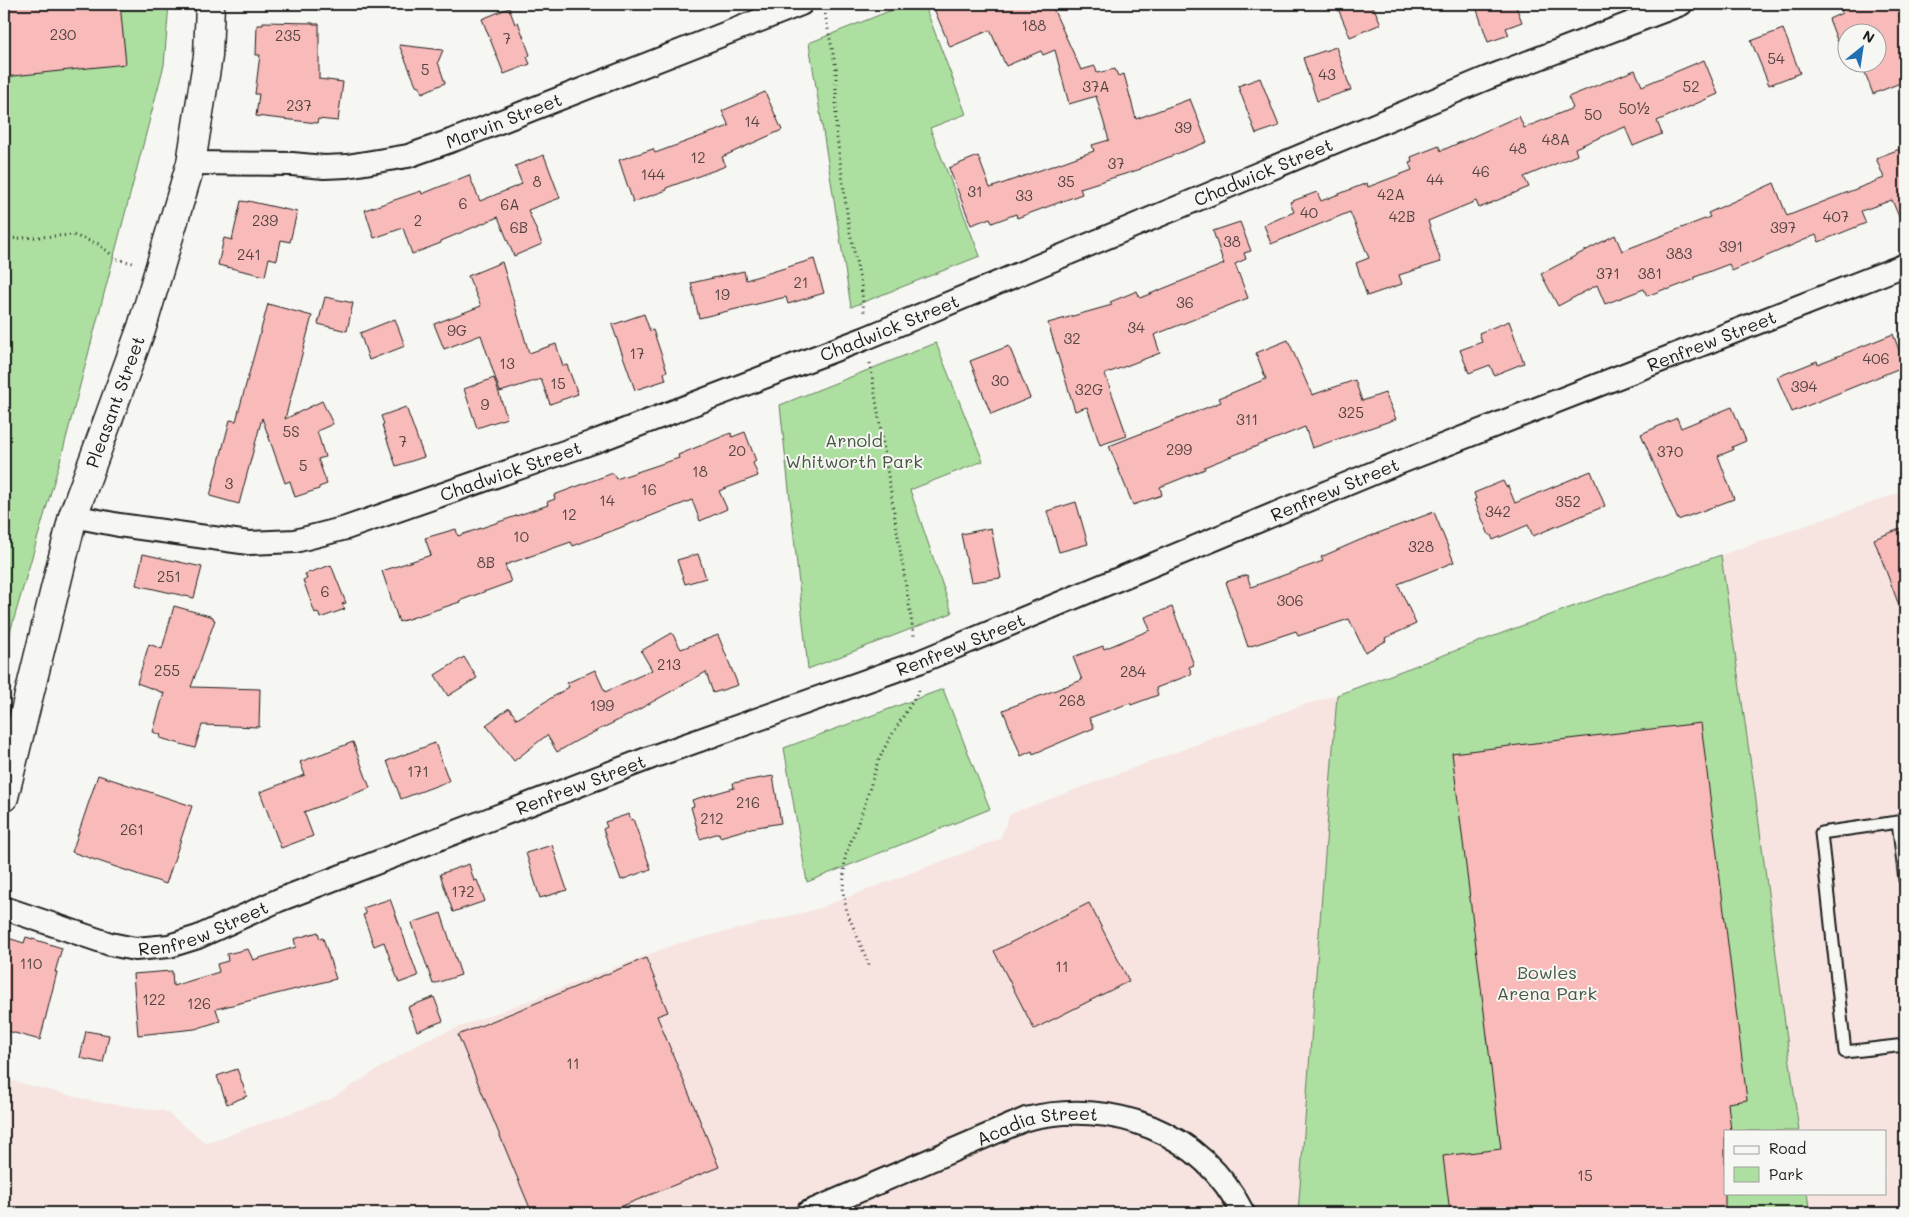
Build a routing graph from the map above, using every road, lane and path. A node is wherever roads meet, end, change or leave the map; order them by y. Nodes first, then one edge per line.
1 (210, 4) edge
2 (801, 4) edge
3 (1681, 4) edge
4 (191, 163) junction
5 (4, 239) edge
6 (1905, 265) edge
7 (159, 271) junction
8 (73, 516) junction
9 (919, 662) junction
10 (4, 797) edge
11 (1902, 821) edge
12 (1905, 880) edge
13 (4, 908) edge
14 (869, 965) dead end
15 (1905, 1045) edge
16 (807, 1213) edge
17 (1243, 1213) edge

1 - 4 main road, Pleasant Street
2 - 4 street, Marvin Street
3 - 8 street, Chadwick Street
4 - 7 main road, Pleasant Street
5 - 7 path
6 - 9 street, Renfrew Street
7 - 8 main road, Pleasant Street
8 - 10 main road, Pleasant Street
9 - 13 street, Renfrew Street
9 - 14 path
11 - 12 lane
11 - 15 lane
16 - 17 street, Acadia Street

